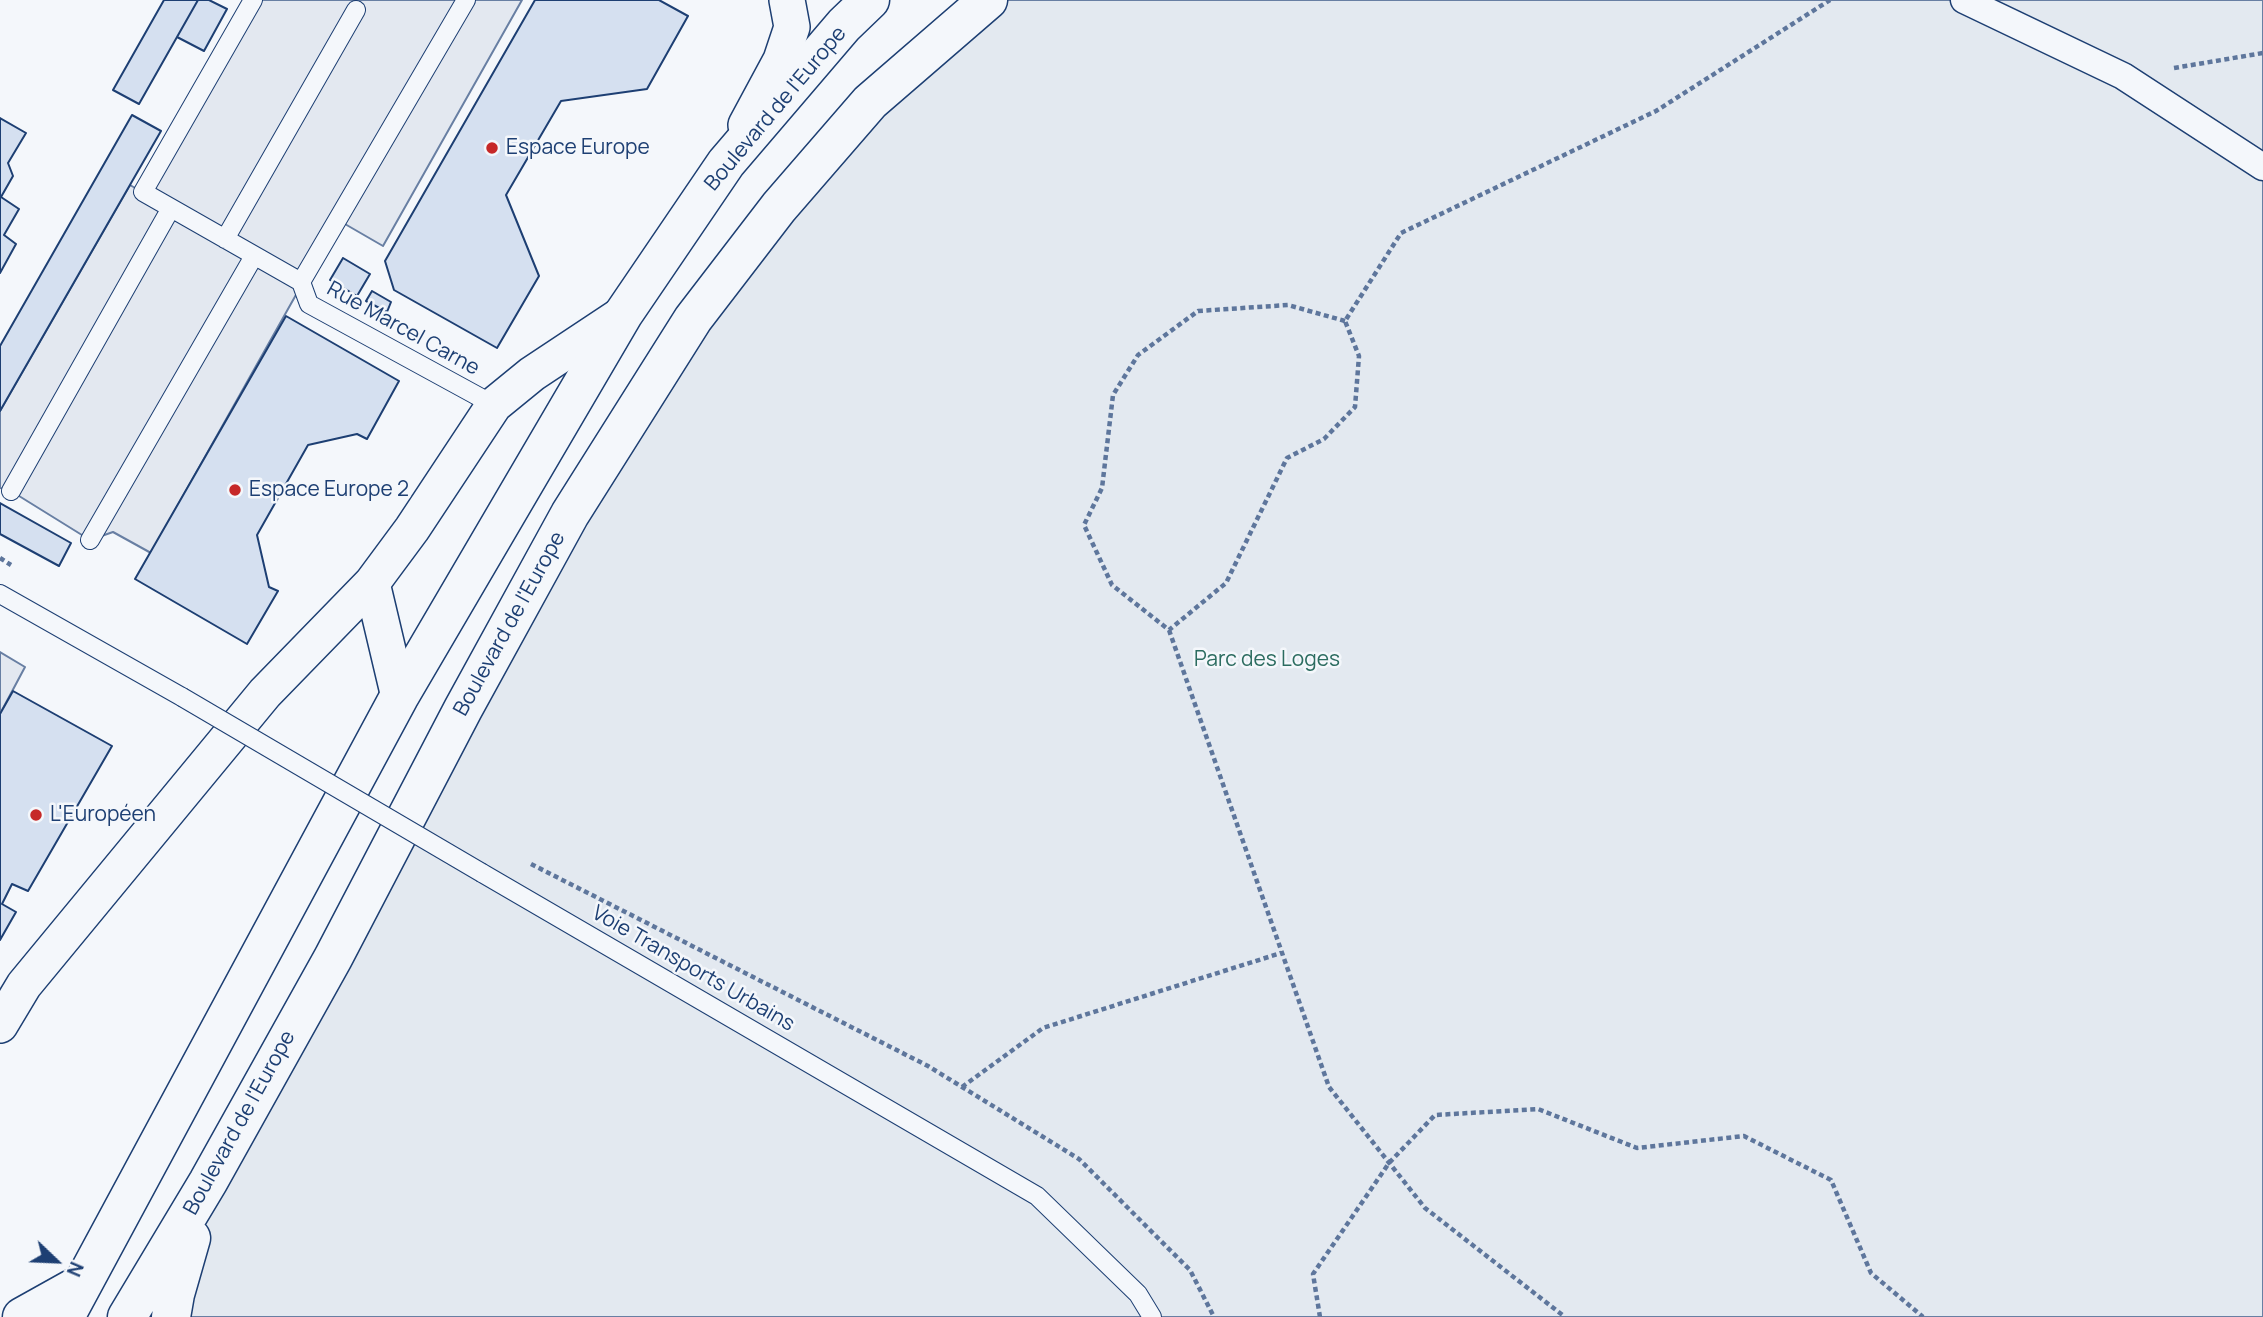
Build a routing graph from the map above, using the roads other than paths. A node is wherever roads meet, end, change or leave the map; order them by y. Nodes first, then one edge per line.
1 (253, 0) edge
2 (339, 0) edge
3 (466, 0) edge
4 (787, 0) edge
5 (870, 0) edge
6 (988, 0) edge
7 (1964, 0) edge
8 (358, 5) edge
9 (726, 163) junction
10 (2263, 167) edge
11 (171, 208) junction
12 (225, 239) junction
13 (254, 256) junction
14 (301, 282) junction
15 (624, 313) junction
16 (494, 405) junction
17 (11, 491) dead end
18 (90, 540) dead end
19 (372, 583) junction
20 (0, 594) edge
21 (399, 697) junction
22 (0, 1025) edge
23 (208, 1182) junction
24 (83, 1283) junction
25 (22, 1317) edge
26 (65, 1317) edge
27 (127, 1317) edge
28 (172, 1317) edge
29 (1152, 1317) edge

1 - 11 lane
2 - 8 lane
3 - 14 lane
4 - 9 street
5 - 9 main road, Boulevard de l'Europe
6 - 23 main road, Boulevard de l'Europe
7 - 10 street
8 - 12 lane
9 - 15 main road, Boulevard de l'Europe
11 - 12 lane
11 - 17 lane
12 - 13 lane
13 - 14 lane
13 - 18 lane
14 - 16 lane, Rue Marcel Carne
15 - 16 street
15 - 21 main road, Boulevard de l'Europe
16 - 19 street
19 - 21 street
19 - 22 street
20 - 29 lane, Voie Transports Urbains, bridge
21 - 24 main road, Boulevard de l'Europe
23 - 27 main road, Boulevard de l'Europe
23 - 28 main road
24 - 25 main road
24 - 26 main road, Boulevard de l'Europe

